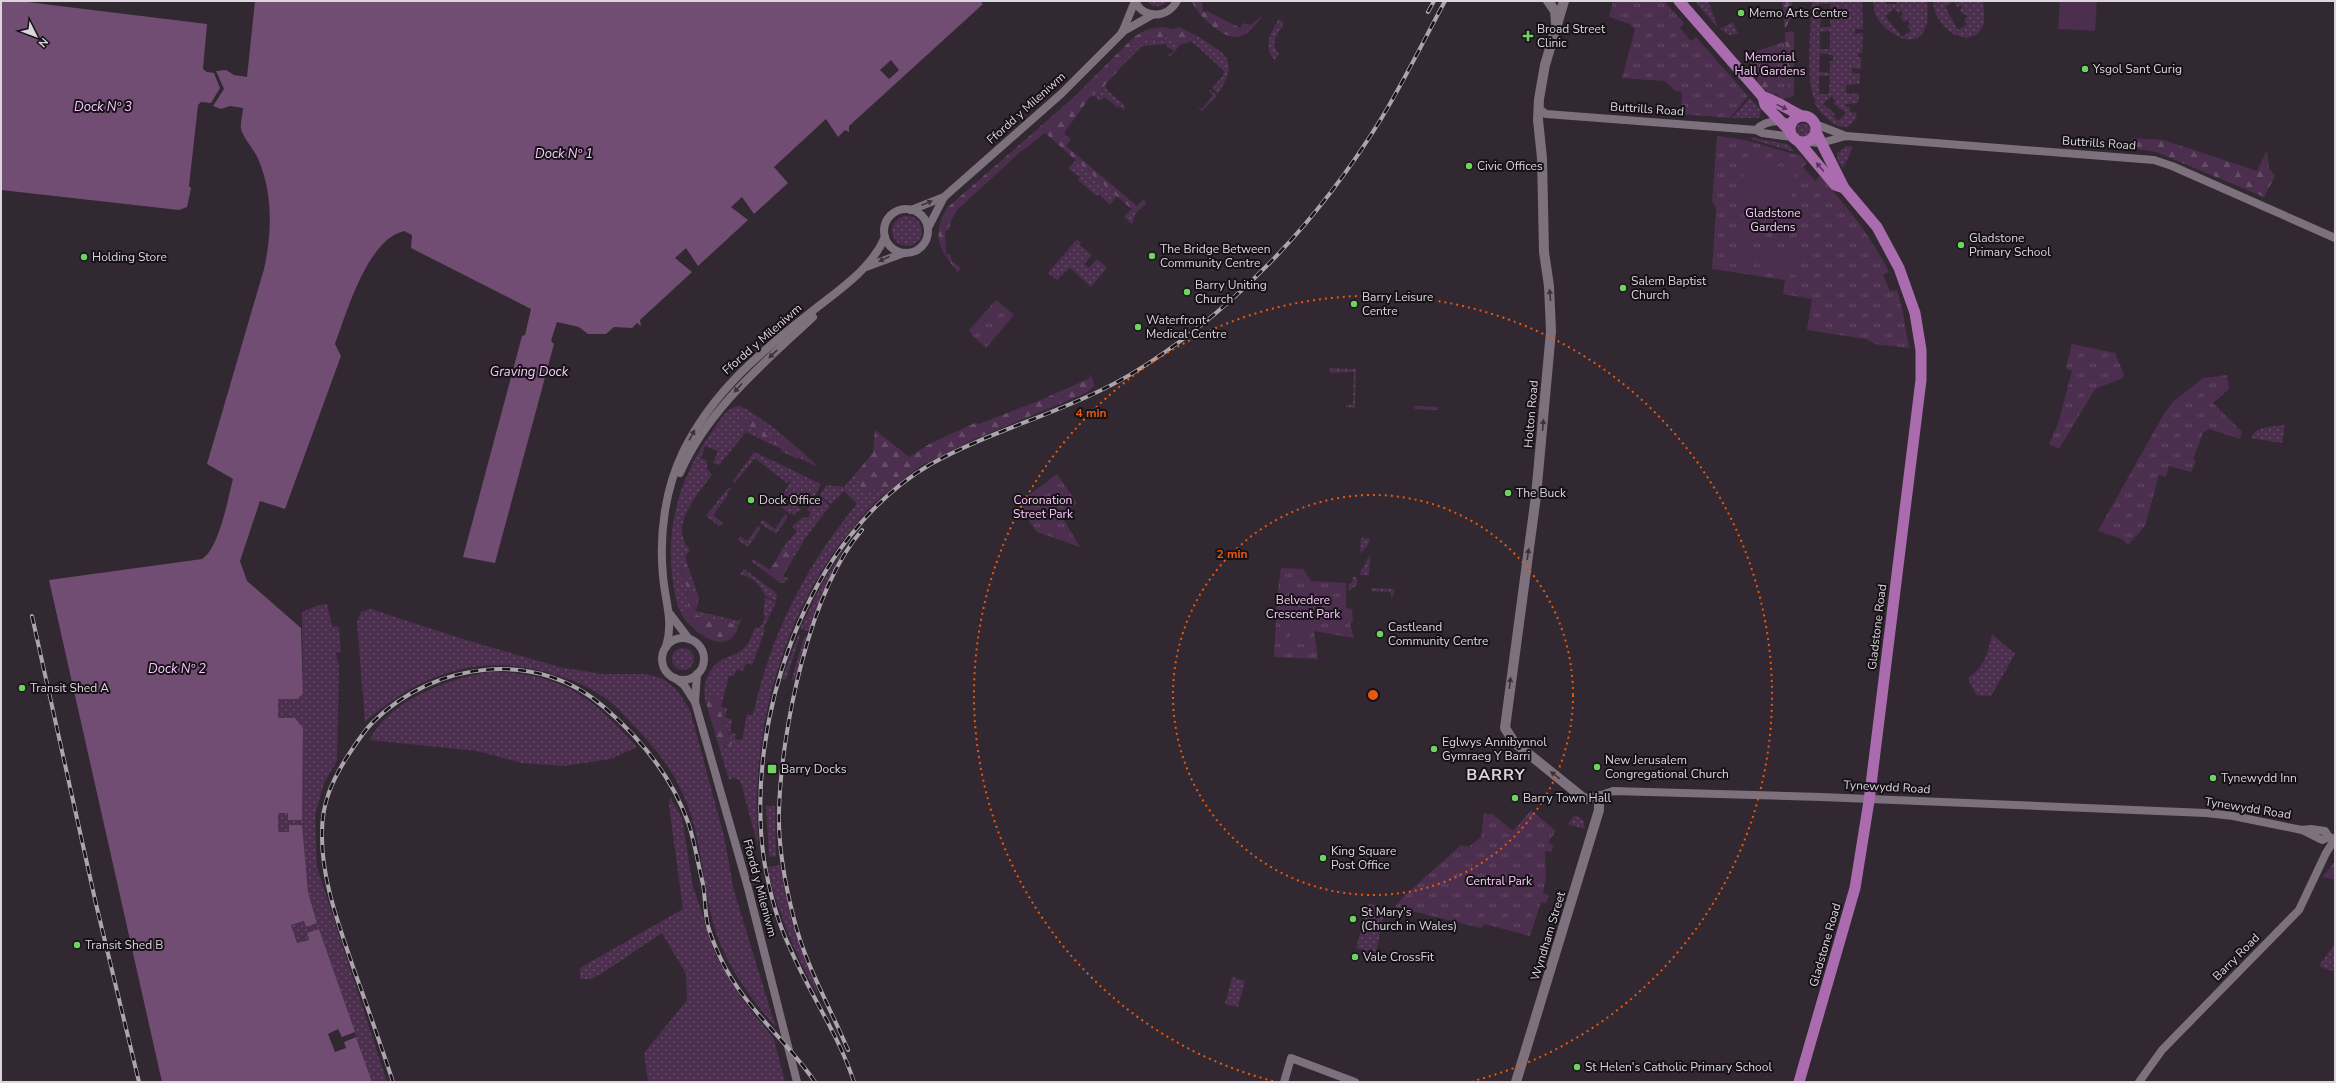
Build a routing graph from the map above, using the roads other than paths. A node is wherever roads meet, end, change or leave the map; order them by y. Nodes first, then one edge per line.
1 (1135, 1) edge
2 (1177, 1) edge
3 (1548, 1) edge
4 (1564, 1) edge
5 (1679, 1) edge
6 (1152, 14) junction
7 (1556, 23) junction
8 (1121, 33) junction
9 (1763, 97) junction
10 (1538, 108) junction
11 (1802, 116) junction
12 (1779, 120) junction
13 (1815, 128) junction
14 (1756, 130) junction
15 (1796, 135) junction
16 (1846, 136) junction
17 (1821, 143) junction
18 (1844, 188) junction
19 (944, 198) junction
20 (911, 210) junction
21 (928, 228) junction
22 (885, 237) junction
23 (2335, 238) edge
24 (904, 253) junction
25 (866, 267) junction
26 (670, 614) junction
27 (689, 639) junction
28 (666, 647) junction
29 (697, 674) junction
30 (675, 678) junction
31 (695, 702) junction
32 (1505, 721) joint
33 (1599, 796) junction
34 (1869, 801) junction
35 (2333, 838) edge
36 (797, 1082) edge
37 (1284, 1082) edge
38 (1355, 1082) edge
39 (1516, 1082) edge
40 (1799, 1082) edge
41 (2139, 1082) edge

1 - 6 street
1 - 8 street, Ffordd y Mileniwm
2 - 6 street, Ffordd y Mileniwm
3 - 7 main road
4 - 7 main road, Holton Road
5 - 9 main road, Gladstone Road
6 - 8 street, Ffordd y Mileniwm
7 - 10 main road, Holton Road
8 - 19 street, Ffordd y Mileniwm
9 -> 11 main road, Gladstone Road
9 - 12 main road, Gladstone Road
10 - 14 street, Buttrills Road
32 -> 10 main road, Holton Road
11 - 13 main road, Gladstone Road
11 - 15 main road
12 - 14 street
12 - 15 main road, Gladstone Road
13 - 15 main road
13 - 16 street, Buttrills Road
13 - 17 main road, Gladstone Road
14 - 15 street, Buttrills Road
15 - 17 street, Buttrills Road
18 -> 15 main road, Gladstone Road
16 - 17 street, Buttrills Road
16 - 23 street, Buttrills Road
17 - 18 main road, Gladstone Road
18 - 34 main road, Gladstone Road
20 -> 19 street, Ffordd y Mileniwm
19 - 21 street, Ffordd y Mileniwm
20 - 21 street
20 - 22 street
21 - 24 street
22 - 24 street
22 - 25 street, Ffordd y Mileniwm
24 -> 25 street, Ffordd y Mileniwm
25 - 26 street, Ffordd y Mileniwm
26 - 27 street, Ffordd y Mileniwm
26 - 28 street, Ffordd y Mileniwm
27 - 28 street
27 - 29 street
28 - 30 street
29 - 30 street
29 - 31 street, Ffordd y Mileniwm
30 - 31 street, Ffordd y Mileniwm
31 - 36 street, Ffordd y Mileniwm
33 -> 32 main road, Tynewydd Road
33 - 34 street, Tynewydd Road
33 - 39 main road, Wyndham Street
34 - 35 street, Tynewydd Road
34 - 40 main road, Gladstone Road
35 - 41 street, Barry Road
37 - 38 street

